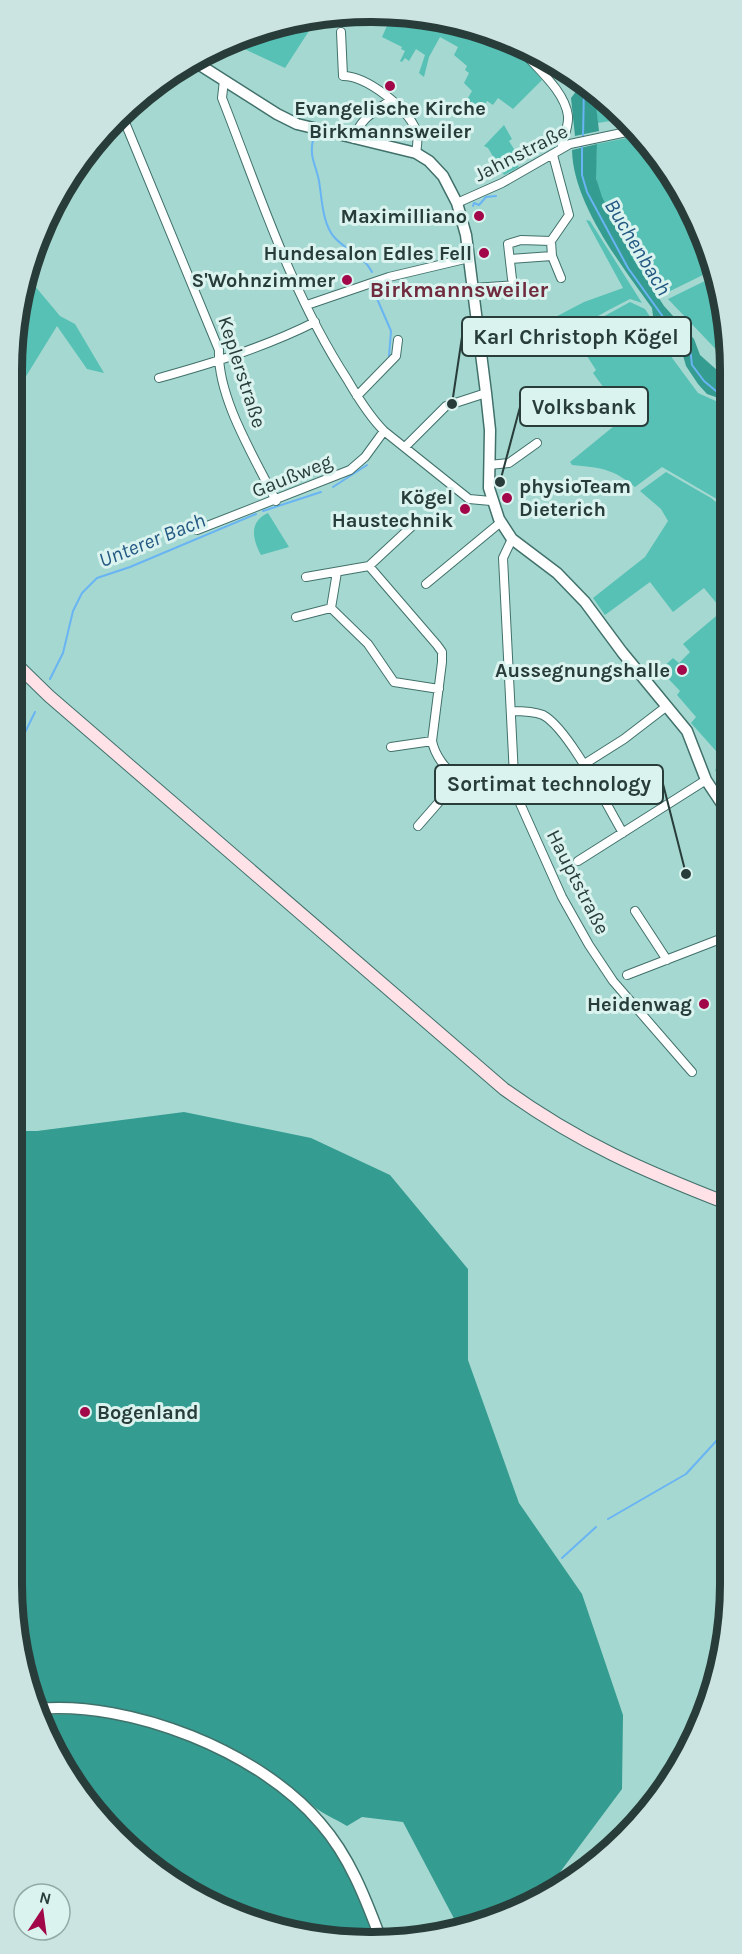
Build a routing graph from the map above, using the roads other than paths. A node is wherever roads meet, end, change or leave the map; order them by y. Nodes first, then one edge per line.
1 (341, 32) dead end
2 (531, 62) edge
3 (202, 66) edge
4 (224, 80) junction
5 (391, 100) junction
6 (126, 124) edge
7 (624, 132) edge
8 (354, 139) junction
9 (561, 149) junction
10 (416, 153) junction
11 (553, 155) junction
12 (457, 202) junction
13 (551, 241) junction
14 (552, 256) junction
15 (470, 258) junction
16 (510, 259) junction
17 (561, 278) dead end
18 (473, 288) junction
19 (307, 305) junction
20 (315, 322) junction
21 (398, 340) dead end
22 (219, 362) junction
23 (159, 378) dead end
24 (486, 393) junction
25 (357, 396) junction
26 (384, 431) junction
27 (537, 443) dead end
28 (405, 447) junction
29 (489, 465) junction
30 (276, 501) junction
31 (491, 501) junction
32 (501, 522) junction
33 (411, 527) dead end
34 (197, 530) dead end
35 (512, 539) junction
36 (369, 566) junction
37 (337, 572) junction
38 (306, 577) dead end
39 (426, 584) dead end
40 (332, 608) junction
41 (296, 617) dead end
42 (22, 670) edge
43 (439, 688) junction
44 (667, 706) junction
45 (511, 711) junction
46 (432, 741) junction
47 (391, 747) dead end
48 (583, 765) junction
49 (514, 776) junction
50 (459, 778) junction
51 (706, 780) junction
52 (720, 801) edge
53 (418, 826) dead end
54 (623, 833) junction
55 (578, 861) dead end
56 (635, 911) dead end
57 (720, 939) edge
58 (667, 960) junction
59 (627, 975) dead end
60 (692, 1072) dead end
61 (720, 1200) edge
62 (46, 1708) edge
63 (378, 1932) edge

1 - 5 street
2 - 9 street
3 - 4 street
4 - 8 street
4 - 19 street
5 - 8 street
5 - 10 street
6 - 22 street, Keplerstraße
7 - 9 street, Jahnstraße
8 - 10 street
9 - 11 street, Jahnstraße
10 - 12 street
11 - 12 street, Jahnstraße
11 - 13 street
12 - 15 street
13 - 14 street
13 - 16 street
14 - 16 street
14 - 17 street
15 - 18 street
15 - 19 street
16 - 18 street
18 - 24 street
19 - 20 street
20 - 22 street
20 - 25 street
21 - 25 street
22 - 23 street
22 - 30 street, Keplerstraße
24 - 28 street
24 - 29 street
25 - 26 street
26 - 28 street
26 - 30 street, Gaußweg
27 - 29 street
28 - 31 street
29 - 31 street
30 - 34 street, Gaußweg
31 - 32 street
32 - 35 street
32 - 39 street
33 - 36 street
35 - 44 street
35 - 45 street, Hauptstraße
36 - 37 street
36 - 43 street
37 - 38 street
37 - 40 street
40 - 41 street
40 - 43 street
42 - 61 main road
43 - 46 street
44 - 48 street
44 - 51 street
45 - 48 street
45 - 49 street, Hauptstraße
46 - 47 street
46 - 50 street
48 - 54 street
49 - 50 street
49 - 60 street, Hauptstraße
50 - 53 street
51 - 52 street
51 - 54 street
54 - 55 street
56 - 58 street
57 - 58 street
58 - 59 street
62 - 63 street

